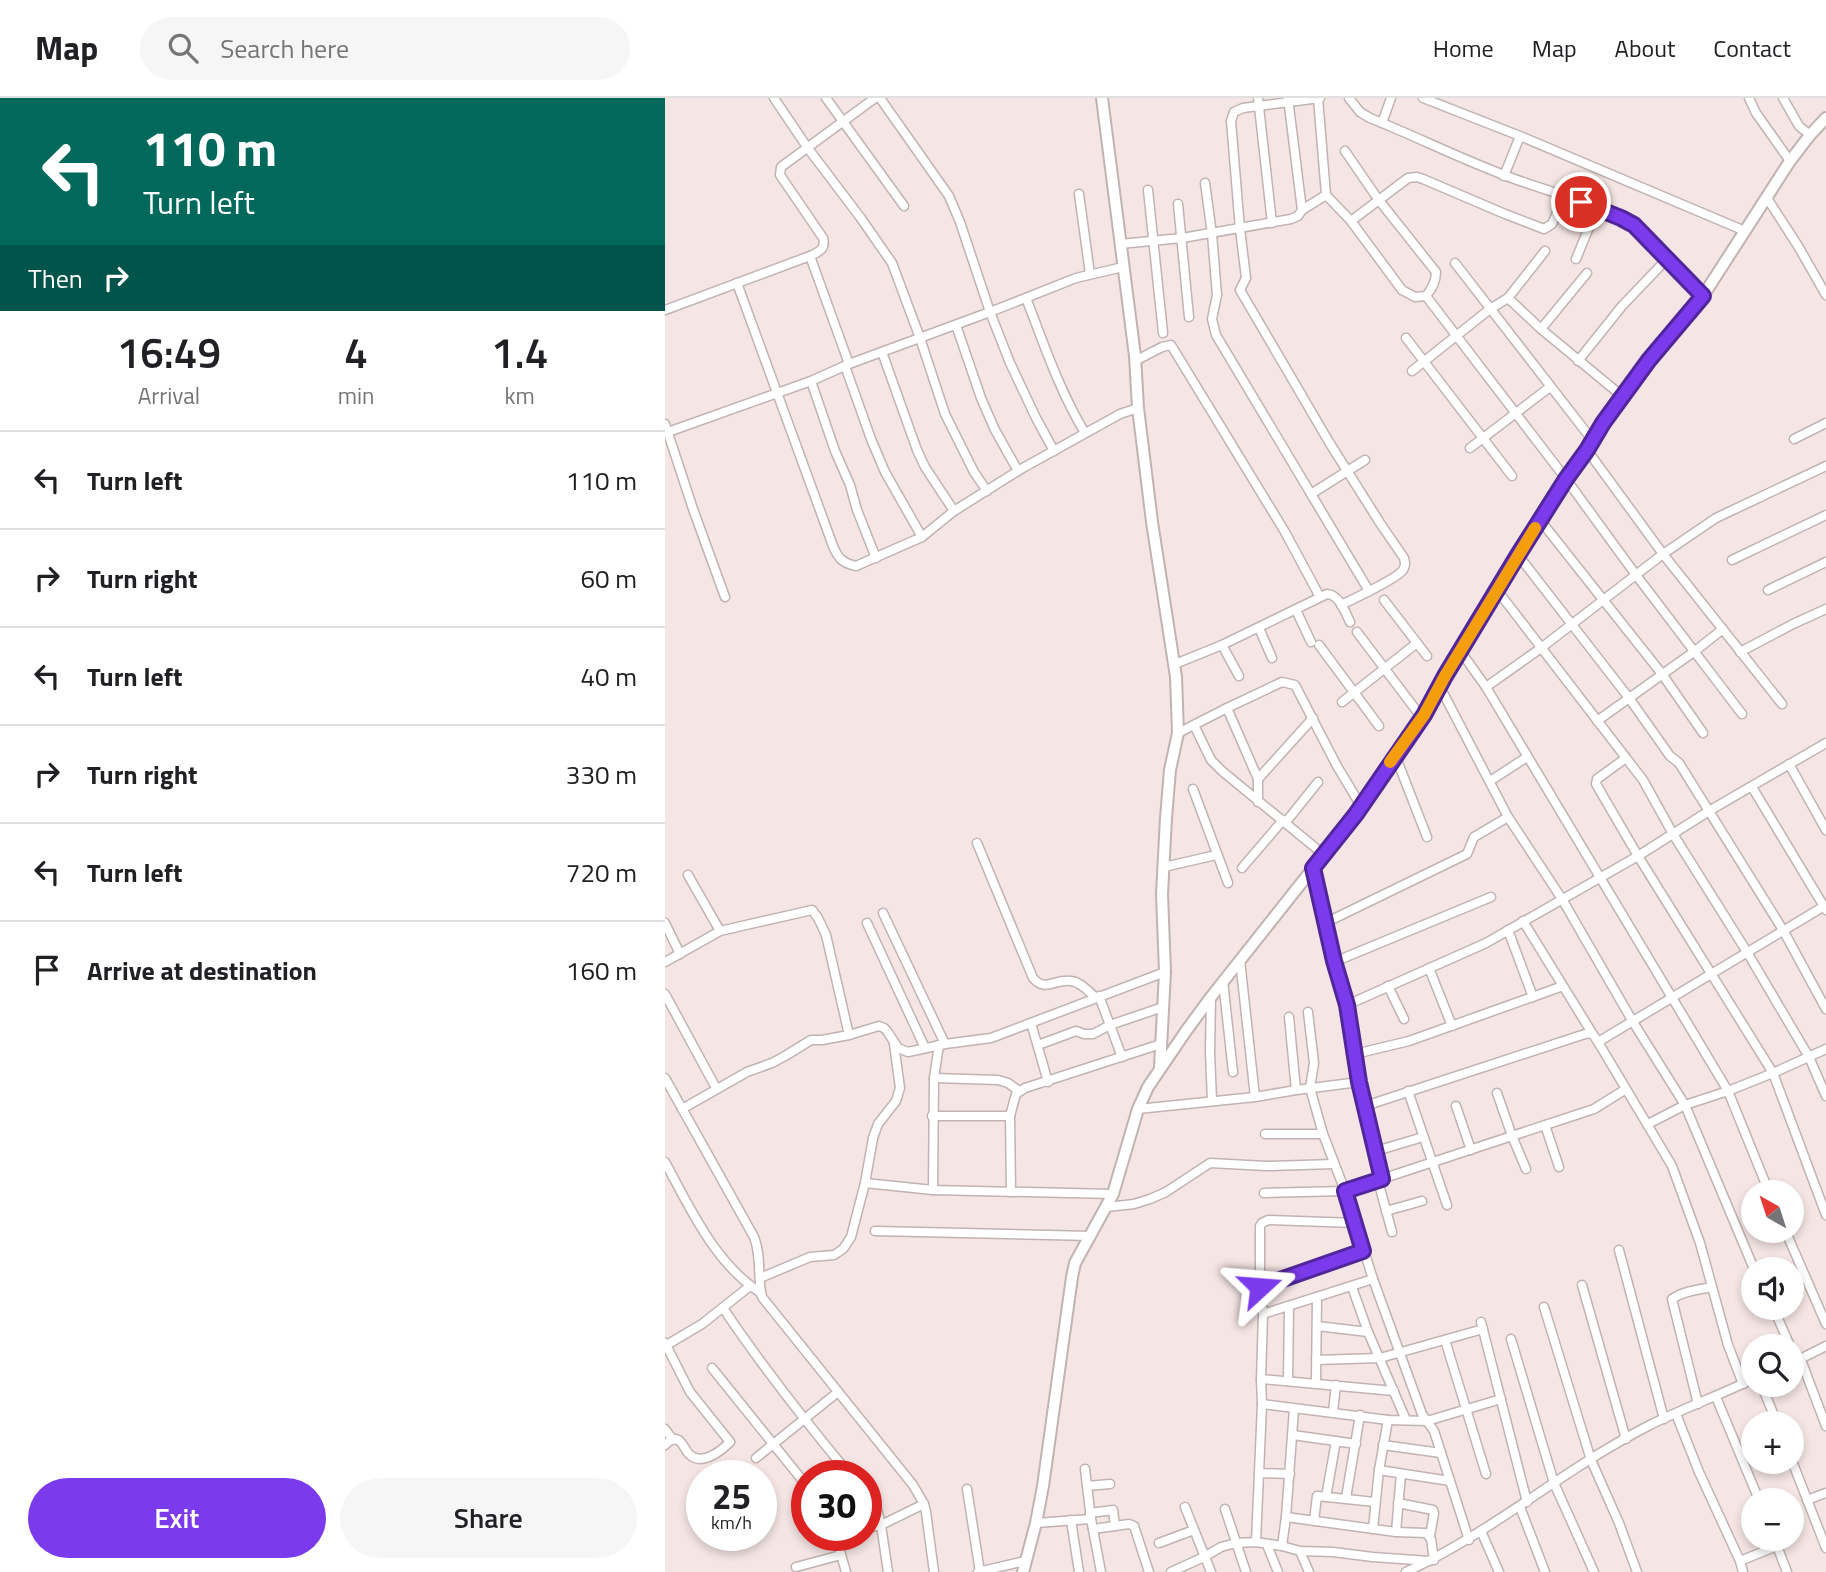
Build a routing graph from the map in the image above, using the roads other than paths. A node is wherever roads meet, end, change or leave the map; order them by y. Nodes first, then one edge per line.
1 (774, 98) edge
2 (826, 98) edge
3 (877, 98) edge
4 (1102, 98) edge
5 (1319, 98) edge
6 (1349, 98) edge
7 (1391, 98) edge
8 (1423, 98) edge
9 (1749, 98) edge
10 (1783, 98) edge
11 (1288, 100) edge
12 (1258, 102) edge
13 (1826, 118) edge
14 (843, 122) junction
15 (1382, 122) junction
16 (1810, 135) junction
17 (1521, 136) junction
18 (807, 147) junction
19 (1345, 151) dead end
20 (1790, 161) junction
21 (1504, 176) junction
22 (1205, 183) dead end
23 (1148, 190) dead end
24 (1079, 194) dead end
25 (1326, 195) junction
26 (1566, 195) junction
27 (1767, 198) junction
28 (1378, 199) junction
29 (1178, 204) dead end
30 (904, 206) dead end
31 (1597, 208) junction
32 (1302, 210) junction
33 (1350, 221) junction
34 (1272, 223) junction
35 (1240, 229) junction
36 (1745, 231) junction
37 (1212, 234) junction
38 (1182, 239) junction
39 (1154, 242) junction
40 (1120, 244) junction
41 (1545, 251) dead end
42 (810, 256) junction
43 (1576, 259) dead end
44 (1666, 260) junction
45 (1455, 263) dead end
46 (1123, 267) junction
47 (1587, 273) dead end
48 (1090, 274) junction
49 (737, 283) junction
50 (1826, 295) edge
51 (1426, 296) junction
52 (1703, 296) junction
53 (1026, 298) junction
54 (1508, 298) junction
55 (1490, 309) junction
56 (665, 310) edge
57 (990, 312) junction
58 (1189, 317) dead end
59 (956, 325) junction
60 (1541, 329) junction
61 (1163, 333) dead end
62 (1457, 336) junction
63 (920, 338) junction
64 (1406, 338) dead end
65 (883, 352) junction
66 (1135, 361) junction
67 (1578, 361) junction
68 (1424, 362) junction
69 (847, 365) junction
70 (1412, 371) dead end
71 (811, 381) junction
72 (1550, 387) junction
73 (777, 393) junction
74 (1622, 396) junction
75 (1138, 408) junction
76 (1515, 414) junction
77 (1826, 423) edge
78 (666, 428) edge
79 (1085, 433) junction
80 (1483, 438) junction
81 (1794, 439) dead end
82 (1590, 446) junction
83 (1470, 448) dead end
84 (1054, 451) junction
85 (1365, 460) dead end
86 (1826, 466) edge
87 (1018, 471) junction
88 (1348, 471) junction
89 (1512, 476) dead end
90 (1566, 479) junction
91 (987, 491) junction
92 (1311, 494) junction
93 (954, 511) junction
94 (1826, 515) edge
95 (1540, 520) junction
96 (922, 537) junction
97 (1663, 554) junction
98 (1518, 555) junction
99 (876, 558) junction
100 (1732, 560) dead end
101 (1826, 562) edge
102 (1636, 575) junction
103 (1497, 590) junction
104 (1767, 590) dead end
105 (1369, 591) junction
106 (725, 597) dead end
107 (1320, 597) junction
108 (1384, 600) dead end
109 (1603, 601) junction
110 (1341, 605) junction
111 (1826, 609) edge
112 (1296, 610) junction
113 (1350, 622) dead end
114 (1571, 625) junction
115 (1259, 628) junction
116 (1723, 629) junction
117 (1357, 632) dead end
118 (1417, 643) junction
119 (1222, 645) junction
120 (1542, 648) junction
121 (1695, 651) junction
122 (1461, 652) junction
123 (1740, 652) junction
124 (1427, 656) dead end
125 (1272, 658) dead end
126 (1175, 664) junction
127 (1385, 669) junction
128 (1662, 674) junction
129 (1239, 676) dead end
130 (1440, 687) junction
131 (1486, 687) junction
132 (1355, 692) junction
133 (1629, 698) junction
134 (1342, 702) dead end
135 (1782, 704) dead end
136 (1227, 708) junction
137 (1742, 714) dead end
138 (1313, 718) junction
139 (1422, 718) junction
140 (1597, 721) junction
141 (1194, 726) junction
142 (1379, 726) dead end
143 (1178, 733) junction
144 (1703, 733) dead end
145 (1826, 744) edge
146 (1395, 755) junction
147 (1527, 757) junction
148 (1626, 758) junction
149 (1789, 764) junction
150 (1258, 779) junction
151 (1490, 781) junction
152 (1318, 782) dead end
153 (1752, 787) junction
154 (1193, 789) dead end
155 (1258, 802) junction
156 (1361, 806) junction
157 (1709, 811) junction
158 (1508, 817) junction
159 (1284, 821) junction
160 (1826, 830) edge
161 (1673, 834) junction
162 (1427, 837) dead end
163 (977, 843) dead end
164 (1323, 854) junction
165 (1216, 855) junction
166 (1637, 856) junction
167 (1164, 867) junction
168 (1243, 868) dead end
169 (1313, 868) junction
170 (688, 874) dead end
171 (1600, 876) junction
172 (1227, 883) dead end
173 (1491, 897) dead end
174 (1562, 899) junction
175 (1825, 907) edge
176 (883, 914) dead end
177 (1524, 921) junction
178 (665, 923) edge
179 (867, 923) dead end
180 (1325, 923) junction
181 (1508, 930) junction
182 (1783, 930) junction
183 (720, 931) junction
184 (1747, 951) junction
185 (681, 954) junction
186 (1240, 960) junction
187 (1334, 961) junction
188 (665, 962) edge
189 (1429, 968) junction
190 (1165, 972) junction
191 (1710, 974) junction
192 (1223, 981) junction
193 (1388, 986) junction
194 (1563, 986) junction
195 (665, 994) edge
196 (1097, 997) junction
197 (1211, 997) junction
198 (1534, 997) junction
199 (1673, 997) junction
200 (1347, 1005) junction
201 (1163, 1007) junction
202 (1826, 1009) edge
203 (1308, 1012) dead end
204 (1289, 1017) dead end
205 (1403, 1019) dead end
206 (1633, 1022) junction
207 (1031, 1023) junction
208 (1110, 1026) junction
209 (1452, 1026) junction
210 (1592, 1033) junction
211 (849, 1035) junction
212 (894, 1042) junction
213 (1598, 1042) junction
214 (1161, 1044) junction
215 (942, 1045) junction
216 (1038, 1045) junction
217 (925, 1048) junction
218 (1826, 1049) edge
219 (1355, 1054) junction
220 (1122, 1057) junction
221 (1809, 1057) junction
222 (1159, 1070) junction
223 (1233, 1072) dead end
224 (1773, 1073) junction
225 (665, 1078) edge
226 (934, 1078) junction
227 (1048, 1082) junction
228 (1359, 1082) junction
229 (1824, 1085) edge
230 (716, 1088) junction
231 (1310, 1088) junction
232 (1626, 1089) junction
233 (1296, 1090) junction
234 (1020, 1091) junction
235 (1408, 1091) junction
236 (1728, 1091) junction
237 (1497, 1093) dead end
238 (1826, 1096) edge
239 (1255, 1097) junction
240 (1212, 1101) junction
241 (1685, 1105) junction
242 (1365, 1106) junction
243 (1456, 1106) dead end
244 (682, 1109) junction
245 (1138, 1109) junction
246 (932, 1116) junction
247 (1010, 1116) junction
248 (1648, 1124) junction
249 (1545, 1125) junction
250 (1265, 1134) dead end
251 (1323, 1134) junction
252 (1512, 1136) junction
253 (1423, 1137) junction
254 (1471, 1150) junction
255 (1375, 1151) junction
256 (665, 1162) edge
257 (1431, 1163) junction
258 (1334, 1164) junction
259 (1559, 1167) dead end
260 (1526, 1169) dead end
261 (1380, 1180) junction
262 (1764, 1180) edge
263 (865, 1183) junction
264 (933, 1190) junction
265 (1345, 1191) junction
266 (1011, 1192) junction
267 (1264, 1193) dead end
268 (1114, 1194) junction
269 (1422, 1201) dead end
270 (1447, 1205) dead end
271 (1107, 1207) junction
272 (1386, 1211) junction
273 (1825, 1212) edge
274 (1355, 1223) junction
275 (875, 1231) dead end
276 (1392, 1231) dead end
277 (1091, 1236) junction
278 (1791, 1243) edge
279 (1619, 1250) dead end
280 (1363, 1251) junction
281 (1749, 1257) edge
282 (759, 1278) junction
283 (1373, 1279) junction
284 (1582, 1285) dead end
285 (750, 1286) junction
286 (1260, 1287) junction
287 (1352, 1287) junction
288 (1712, 1287) junction
289 (761, 1293) junction
290 (1317, 1297) junction
291 (1289, 1306) junction
292 (1544, 1307) dead end
293 (723, 1308) junction
294 (1263, 1314) junction
295 (1826, 1324) edge
296 (1317, 1326) junction
297 (1368, 1332) junction
298 (1511, 1339) dead end
299 (1445, 1340) junction
300 (665, 1345) edge
301 (1826, 1346) edge
302 (1400, 1354) junction
303 (1380, 1358) junction
304 (1804, 1358) edge
305 (1316, 1360) junction
306 (712, 1368) dead end
307 (1261, 1379) junction
308 (1741, 1379) edge
309 (1804, 1379) edge
310 (1289, 1381) junction
311 (1316, 1384) junction
312 (1336, 1385) junction
313 (1741, 1385) edge
314 (1394, 1391) junction
315 (838, 1392) junction
316 (1716, 1397) junction
317 (1501, 1399) junction
318 (1262, 1404) junction
319 (1698, 1404) junction
320 (1294, 1409) junction
321 (1467, 1410) junction
322 (1333, 1412) junction
323 (1676, 1414) junction
324 (1360, 1415) junction
325 (1664, 1419) junction
326 (804, 1420) junction
327 (1388, 1420) junction
328 (1406, 1420) junction
329 (1427, 1421) junction
330 (1826, 1426) edge
331 (665, 1429) edge
332 (1293, 1435) junction
333 (1626, 1439) junction
334 (1336, 1441) junction
335 (669, 1442) edge
336 (773, 1444) junction
337 (1356, 1444) junction
338 (1383, 1445) junction
339 (1441, 1453) junction
340 (756, 1458) dead end
341 (837, 1460) edge
342 (1591, 1460) junction
343 (791, 1466) edge
344 (1085, 1469) dead end
345 (1379, 1470) junction
346 (1331, 1471) junction
347 (1259, 1473) junction
348 (1290, 1474) junction
349 (1350, 1474) junction
350 (1401, 1474) junction
351 (1486, 1474) dead end
352 (1797, 1474) edge
353 (1450, 1481) junction
354 (1554, 1483) junction
355 (1109, 1484) dead end
356 (1087, 1486) junction
357 (1754, 1488) edge
358 (967, 1489) dead end
359 (1826, 1493) edge
360 (1326, 1497) junction
361 (1346, 1498) junction
362 (1807, 1500) junction
363 (1375, 1502) junction
364 (1398, 1503) junction
365 (924, 1504) junction
366 (1524, 1504) junction
367 (1185, 1507) dead end
368 (1225, 1509) dead end
369 (1090, 1516) junction
370 (1286, 1517) junction
371 (1071, 1520) junction
372 (1314, 1521) junction
373 (1036, 1523) junction
374 (882, 1525) edge
375 (1115, 1526) junction
376 (1093, 1529) junction
377 (1373, 1529) junction
378 (1194, 1530) junction
379 (1481, 1531) junction
380 (882, 1532) edge
381 (1396, 1532) junction
382 (1430, 1536) junction
383 (1469, 1539) junction
384 (1256, 1542) junction
385 (1159, 1543) dead end
386 (1236, 1543) junction
387 (1267, 1545) junction
388 (1282, 1546) junction
389 (1826, 1548) edge
390 (1300, 1550) junction
391 (840, 1551) edge
392 (1758, 1551) edge
393 (1779, 1551) edge
394 (841, 1555) junction
395 (1204, 1557) junction
396 (1432, 1561) junction
397 (1740, 1561) junction
398 (1024, 1566) edge
399 (796, 1567) dead end
400 (846, 1572) edge
401 (888, 1572) edge
402 (934, 1572) edge
403 (979, 1572) edge
404 (1079, 1572) edge
405 (1101, 1572) edge
406 (1149, 1572) edge
407 (1172, 1572) edge
408 (1211, 1572) edge
409 (1246, 1572) edge
410 (1278, 1572) edge
411 (1309, 1572) edge
412 (1406, 1572) edge
413 (1499, 1572) edge
414 (1545, 1572) edge
415 (1594, 1572) edge
416 (1637, 1572) edge
417 (1743, 1572) edge
418 (1787, 1572) edge

1 - 18 street
2 - 14 street
3 - 14 street
3 - 57 street
4 - 40 street
5 - 11 street
5 - 25 street
6 - 15 street
7 - 15 street
8 - 17 street
9 - 20 street
10 - 16 street
11 - 12 street
11 - 32 street
12 - 34 street
12 - 35 street
13 - 16 street
14 - 18 street
14 - 30 street
15 - 21 street
16 - 20 street
17 - 21 street
17 - 36 street
18 - 42 street
18 - 63 street
19 - 28 street
20 - 27 street
21 - 26 street
22 - 37 street
23 - 39 street
24 - 48 street
25 - 32 street
25 - 33 street
26 - 28 street
26 - 31 street
27 - 36 street
27 - 50 street
28 - 33 street
28 - 51 street
29 - 38 street
31 - 43 street
31 - 44 street
32 - 34 street
33 - 51 street
34 - 35 street
35 - 37 street
35 - 88 street
36 - 52 street
37 - 38 street
37 - 92 street
38 - 39 street
38 - 58 street
39 - 40 street
39 - 61 street
40 - 46 street
41 - 54 street
42 - 49 street
42 - 69 street
44 - 52 street
44 - 67 street
45 - 55 street
46 - 48 street
46 - 66 street
47 - 60 street
48 - 53 street
49 - 56 street
49 - 73 street
51 - 62 street
52 - 74 street
53 - 57 street
53 - 79 street
54 - 55 street
54 - 60 street
55 - 62 street
55 - 72 street
57 - 59 street
57 - 84 street
59 - 63 street
59 - 87 street
60 - 67 street
62 - 68 street
62 - 76 street
63 - 65 street
63 - 91 street
64 - 68 street
65 - 69 street
65 - 93 street
66 - 75 street
66 - 107 street
67 - 74 street
68 - 70 street
68 - 80 street
69 - 71 street
69 - 96 street
71 - 73 street
71 - 99 street
72 - 76 street
72 - 82 street
73 - 78 street
73 - 99 street
74 - 82 street
75 - 79 street
75 - 126 street
76 - 80 street
76 - 90 street
77 - 81 street
78 - 106 street
79 - 84 street
80 - 83 street
80 - 89 street
82 - 90 street
82 - 97 street
84 - 87 street
85 - 88 street
86 - 97 street
87 - 91 street
88 - 92 street
88 - 105 street
90 - 95 street
90 - 102 street
91 - 93 street
92 - 105 street
93 - 96 street
94 - 100 street
95 - 98 street
95 - 109 street
96 - 99 street
97 - 102 street
97 - 116 street
98 - 103 street
98 - 114 street
101 - 104 street
102 - 109 street
102 - 121 street
103 - 120 street
103 - 122 street
105 - 110 street
107 - 110 street
107 - 112 street
108 - 118 street
109 - 114 street
109 - 128 street
110 - 113 street
111 - 123 street
112 - 115 street
112 - 132 street
114 - 120 street
114 - 133 street
115 - 119 street
115 - 125 street
116 - 121 street
116 - 123 street
117 - 127 street
118 - 124 street
118 - 127 street
119 - 126 street
119 - 129 street
120 - 131 street
120 - 140 street
121 - 128 street
121 - 137 street
122 - 130 street
122 - 131 street
123 - 135 street
126 - 143 street
127 - 132 street
127 - 139 street
128 - 133 street
128 - 144 street
130 - 139 street
130 - 151 street
131 - 147 street
132 - 134 street
132 - 142 street
133 - 140 street
133 - 157 street
136 - 138 street
136 - 141 street
136 - 150 street
138 - 150 street
138 - 156 street
139 - 146 street
140 - 148 street
141 - 143 street
141 - 155 street
143 - 167 street
145 - 149 street
146 - 156 street
146 - 162 street
147 - 151 street
147 - 171 street
148 - 161 street
148 - 166 street
149 - 153 street
149 - 160 street
150 - 155 street
151 - 158 street
152 - 159 street
153 - 157 street
153 - 175 street
154 - 165 street
155 - 159 street
156 - 164 street
157 - 161 street
157 - 182 street
158 - 174 street
158 - 180 street
159 - 164 street
159 - 168 street
161 - 166 street
161 - 184 street
163 - 196 street
164 - 169 street
165 - 167 street
165 - 172 street
166 - 171 street
166 - 191 street
167 - 190 street
169 - 180 street
169 - 186 street
170 - 183 street
171 - 174 street
171 - 199 street
173 - 187 street
174 - 177 street
174 - 206 street
175 - 182 street
176 - 215 street
177 - 181 street
177 - 194 street
178 - 185 street
179 - 217 street
180 - 187 street
181 - 189 street
181 - 198 street
182 - 184 street
182 - 202 street
183 - 185 street
183 - 211 street
184 - 191 street
184 - 221 street
185 - 188 street
186 - 192 street
186 - 239 street
187 - 200 street
189 - 193 street
189 - 209 street
190 - 196 street
190 - 201 street
191 - 199 street
191 - 224 street
192 - 197 street
192 - 223 street
193 - 200 street
193 - 205 street
194 - 198 street
194 - 210 street
195 - 230 street
196 - 207 street
196 - 208 street
197 - 222 street
197 - 240 street
198 - 209 street
199 - 206 street
199 - 236 street
200 - 219 street
201 - 208 street
201 - 214 street
203 - 231 street
204 - 233 street
206 - 213 street
206 - 241 street
207 - 215 street
207 - 216 street
208 - 216 street
208 - 220 street
209 - 219 street
210 - 213 street
210 - 235 street
211 - 212 street
211 - 230 street
212 - 217 street
212 - 263 street
213 - 232 street
214 - 220 street
214 - 222 street
215 - 217 street
215 - 226 street
216 - 227 street
218 - 221 street
219 - 228 street
220 - 227 street
221 - 224 street
221 - 229 street
222 - 245 street
224 - 236 street
224 - 273 street
225 - 244 street
226 - 234 street
226 - 246 street
227 - 234 street
228 - 231 street
228 - 242 street
229 - 238 street
230 - 244 street
231 - 233 street
231 - 251 street
232 - 248 street
232 - 249 street
233 - 239 street
234 - 247 street
235 - 242 street
235 - 253 street
236 - 241 street
236 - 262 street
237 - 252 street
239 - 240 street
240 - 245 street
241 - 248 street
241 - 281 street
242 - 255 street
243 - 254 street
244 - 282 street
245 - 268 street
246 - 247 street
246 - 264 street
247 - 266 street
248 - 288 street
249 - 252 street
249 - 259 street
250 - 251 street
251 - 258 street
252 - 254 street
252 - 260 street
253 - 255 street
253 - 257 street
254 - 257 street
255 - 261 street
256 - 285 street
257 - 261 street
257 - 270 street
258 - 265 street
258 - 271 street
261 - 265 street
261 - 272 street
263 - 264 street
263 - 282 street
264 - 266 street
265 - 267 street
265 - 274 street
266 - 268 street
268 - 271 street
269 - 272 street
271 - 277 street
272 - 276 street
274 - 280 street
274 - 286 street
275 - 277 street
277 - 373 street
278 - 295 street
279 - 325 street
280 - 283 street
280 - 286 street
282 - 289 street
283 - 287 street
283 - 302 street
284 - 333 street
285 - 289 street
285 - 293 street
286 - 294 street
287 - 290 street
287 - 297 street
288 - 308 street
288 - 319 street
289 - 315 street
290 - 291 street
290 - 296 street
291 - 294 street
291 - 310 street
292 - 342 street
293 - 300 street
293 - 326 street
294 - 307 street
296 - 297 street
296 - 305 street
297 - 303 street
298 - 354 street
299 - 302 street
299 - 317 street
299 - 321 street
300 - 335 street
301 - 304 street
302 - 303 street
302 - 329 street
303 - 305 street
303 - 314 street
305 - 311 street
306 - 336 street
307 - 310 street
307 - 318 street
309 - 330 street
310 - 311 street
311 - 312 street
312 - 314 street
312 - 322 street
313 - 316 street
314 - 328 street
315 - 326 street
315 - 365 street
316 - 319 street
316 - 357 street
317 - 321 street
317 - 366 street
318 - 320 street
318 - 347 street
319 - 323 street
320 - 322 street
320 - 332 street
321 - 329 street
321 - 351 street
322 - 324 street
323 - 325 street
323 - 397 street
324 - 327 street
324 - 337 street
325 - 333 street
326 - 336 street
326 - 341 street
327 - 328 street
327 - 338 street
328 - 329 street
329 - 339 street
331 - 335 street
332 - 334 street
332 - 348 street
333 - 342 street
334 - 337 street
334 - 346 street
336 - 340 street
336 - 343 street
337 - 349 street
338 - 339 street
338 - 345 street
339 - 353 street
342 - 354 street
342 - 416 street
344 - 356 street
345 - 350 street
345 - 363 street
346 - 349 street
346 - 360 street
347 - 348 street
347 - 384 street
348 - 370 street
349 - 361 street
350 - 353 street
350 - 364 street
352 - 362 street
353 - 383 street
354 - 366 street
354 - 415 street
355 - 356 street
356 - 369 street
358 - 403 street
359 - 362 street
360 - 361 street
360 - 372 street
361 - 363 street
362 - 389 street
363 - 377 street
364 - 381 street
364 - 382 street
365 - 374 street
365 - 402 street
366 - 379 street
366 - 414 street
367 - 378 street
368 - 386 street
369 - 371 street
369 - 375 street
369 - 376 street
370 - 372 street
370 - 388 street
371 - 373 street
371 - 404 street
372 - 377 street
373 - 398 street
375 - 376 street
375 - 406 street
376 - 405 street
377 - 381 street
378 - 385 street
378 - 395 street
379 - 383 street
379 - 413 street
380 - 401 street
381 - 382 street
382 - 396 street
383 - 396 street
384 - 386 street
384 - 387 street
386 - 395 street
386 - 409 street
387 - 388 street
387 - 410 street
388 - 390 street
390 - 396 street
390 - 411 street
391 - 394 street
392 - 397 street
393 - 418 street
394 - 399 street
394 - 400 street
395 - 407 street
395 - 408 street
396 - 412 street
397 - 417 street
398 - 403 street

